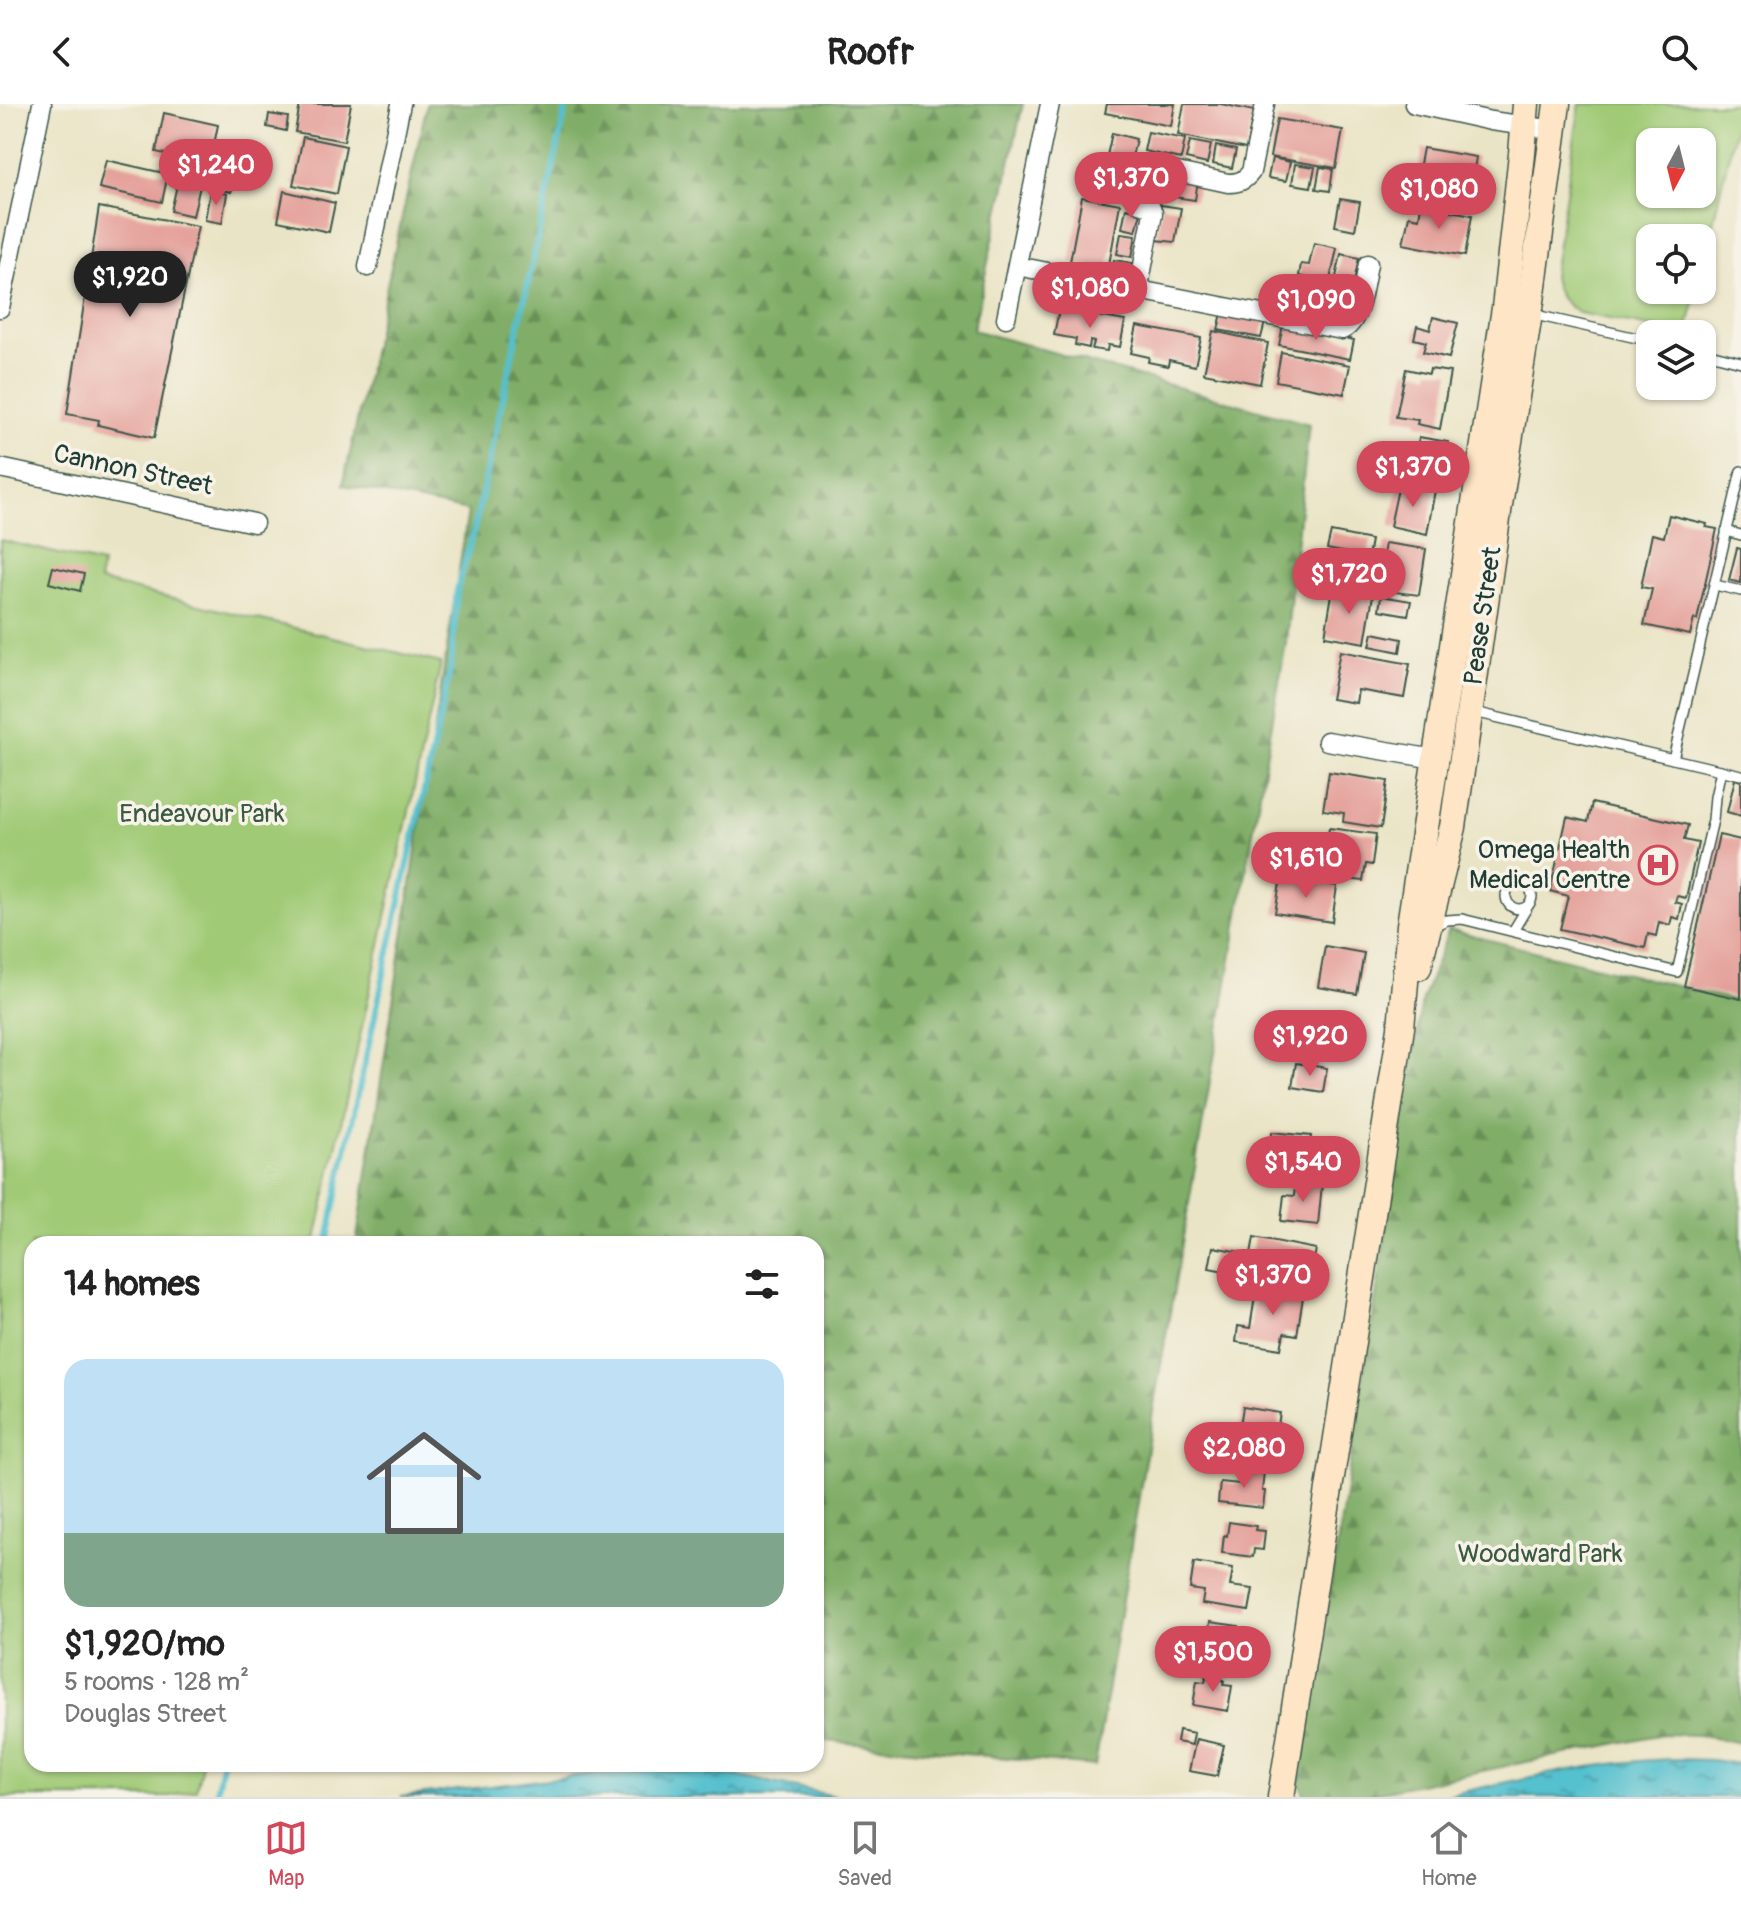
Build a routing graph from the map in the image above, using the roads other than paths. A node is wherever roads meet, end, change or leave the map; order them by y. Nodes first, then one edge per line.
1 (42, 104) edge
2 (401, 104) edge
3 (1050, 104) edge
4 (1265, 104) edge
5 (1414, 104) edge
6 (1525, 115) edge
7 (1556, 117) edge
8 (1368, 264) dead end
9 (1017, 266) junction
10 (368, 267) dead end
11 (1138, 291) junction
12 (0, 308) edge
13 (1517, 310) junction
14 (1006, 318) dead end
15 (1636, 338) edge
16 (1716, 356) edge
17 (1741, 362) edge
18 (0, 468) edge
19 (1741, 471) edge
20 (254, 523) dead end
21 (1726, 531) junction
22 (1741, 535) edge
23 (1715, 585) junction
24 (1741, 591) edge
25 (1443, 705) junction
26 (1470, 711) junction
27 (1327, 741) dead end
28 (1435, 759) junction
29 (1673, 759) junction
30 (1721, 770) junction
31 (1741, 775) edge
32 (1528, 906) dead end
33 (1428, 927) junction
34 (1513, 931) junction
35 (1401, 1028) junction
36 (1281, 1797) edge

1 - 12 street
2 - 10 street
3 - 9 street
4 - 11 street
5 - 6 street
6 - 7 street
6 - 13 street, Pease Street
7 - 13 street, Pease Street
8 - 11 street
9 - 11 street
9 - 14 street
13 - 15 lane
13 - 25 street, Pease Street
13 - 26 street, Pease Street
16 - 17 lane
18 - 20 street, Cannon Street
19 - 21 lane
21 - 22 lane
21 - 23 lane
23 - 24 lane
23 - 29 lane
25 - 26 lane
25 - 28 street, Pease Street
26 - 29 lane
26 - 33 street, Pease Street
27 - 28 street
28 - 35 street, Pease Street
29 - 30 lane
30 - 31 lane
30 - 34 lane
32 - 34 lane
33 - 34 lane
33 - 35 street, Pease Street
35 - 36 street, Pease Street

